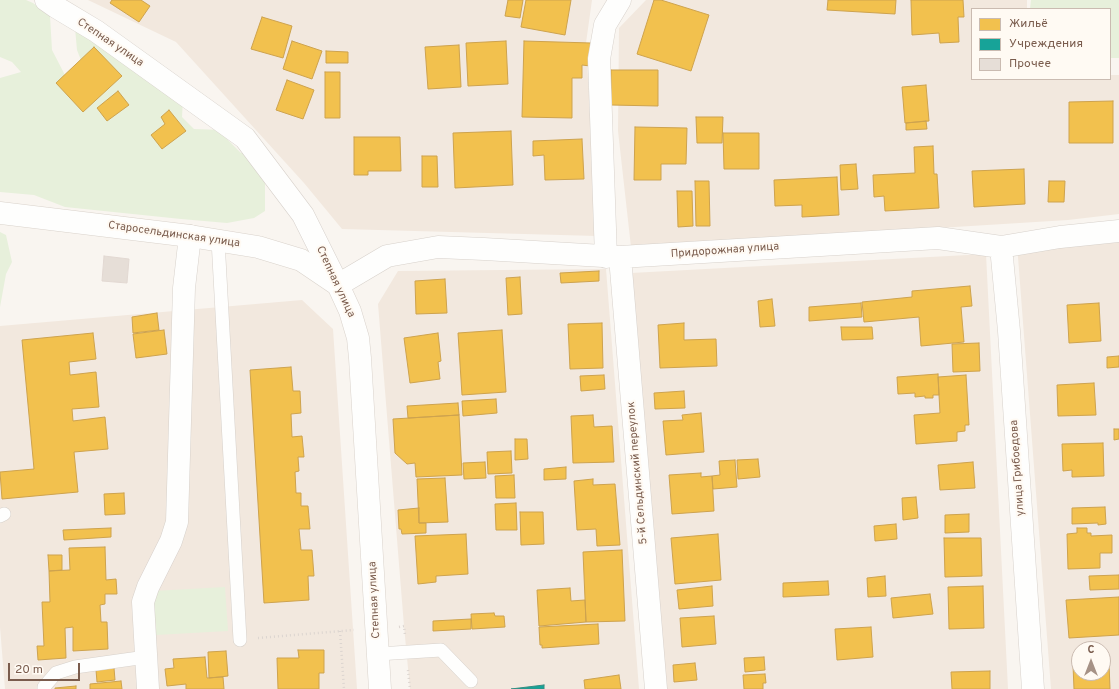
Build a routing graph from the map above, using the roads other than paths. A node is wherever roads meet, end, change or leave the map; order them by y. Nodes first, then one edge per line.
1 (46, 0) edge
2 (620, 0) edge
3 (0, 213) edge
4 (1119, 231) edge
5 (190, 236) junction
6 (218, 240) junction
7 (1000, 247) junction
8 (613, 257) junction
9 (338, 285) junction
10 (240, 640) road end
11 (378, 654) junction
12 (146, 657) junction
13 (470, 681) dead end
14 (44, 689) edge
15 (148, 689) edge
16 (380, 689) edge
17 (656, 689) edge
18 (1033, 689) edge

1 - 9 street, Степная улица
2 - 8 street, 5-й Сельдинский переулок
3 - 5 street, Старосельдинская улица
4 - 7 street, Придорожная улица
5 - 6 street, Старосельдинская улица
5 - 12 street
6 - 9 street, Старосельдинская улица
6 - 10 lane
7 - 8 street, Придорожная улица
7 - 18 street, улица Грибоедова
8 - 9 street, Придорожная улица
8 - 17 street, 5-й Сельдинский переулок
9 - 11 street, Степная улица
11 - 13 lane
11 - 16 street, Степная улица
12 - 14 lane
12 - 15 street

